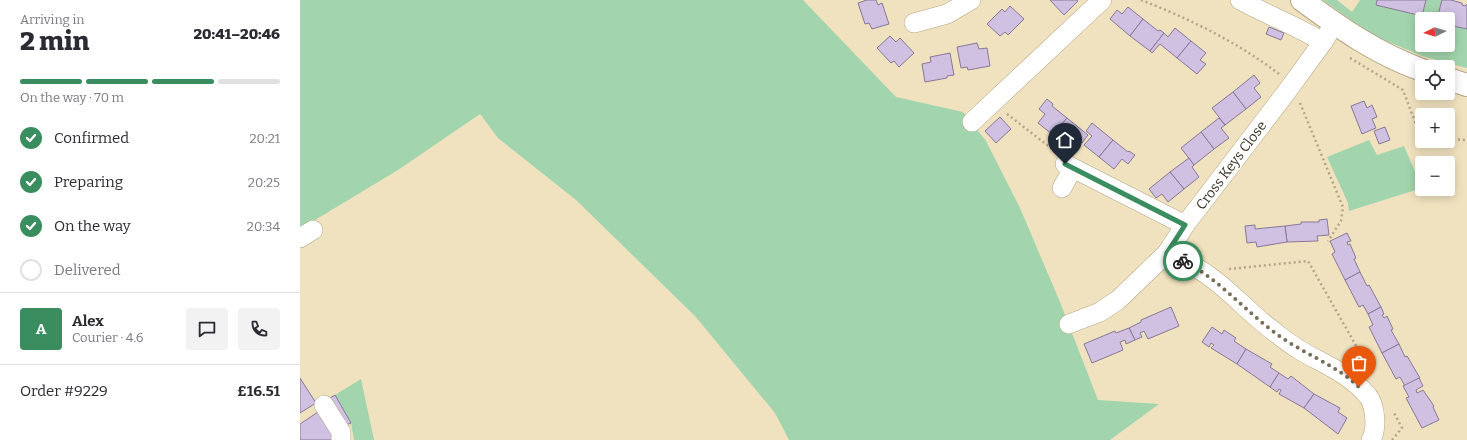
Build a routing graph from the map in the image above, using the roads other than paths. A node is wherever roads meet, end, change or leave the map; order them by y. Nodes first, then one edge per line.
1 (971, 0) edge
2 (1102, 0) edge
3 (1240, 0) edge
4 (1302, 0) edge
5 (945, 7) edge
6 (914, 23) dead end
7 (1329, 33) junction
8 (1415, 67) edge
9 (1455, 81) edge
10 (1467, 85) edge
11 (972, 122) dead end
12 (1062, 188) dead end
13 (1185, 225) junction
14 (1167, 253) junction
15 (1069, 324) dead end
16 (324, 405) dead end
17 (341, 440) edge
18 (1371, 440) edge

1 - 5 street
2 - 11 street
3 - 7 street
4 - 7 main road
5 - 6 street
7 - 8 main road
7 - 13 street, Cross Keys Close
9 - 10 main road
12 - 13 street
13 - 14 street, Cross Keys Close
14 - 15 street, Cross Keys Close
14 - 18 street
16 - 17 street

